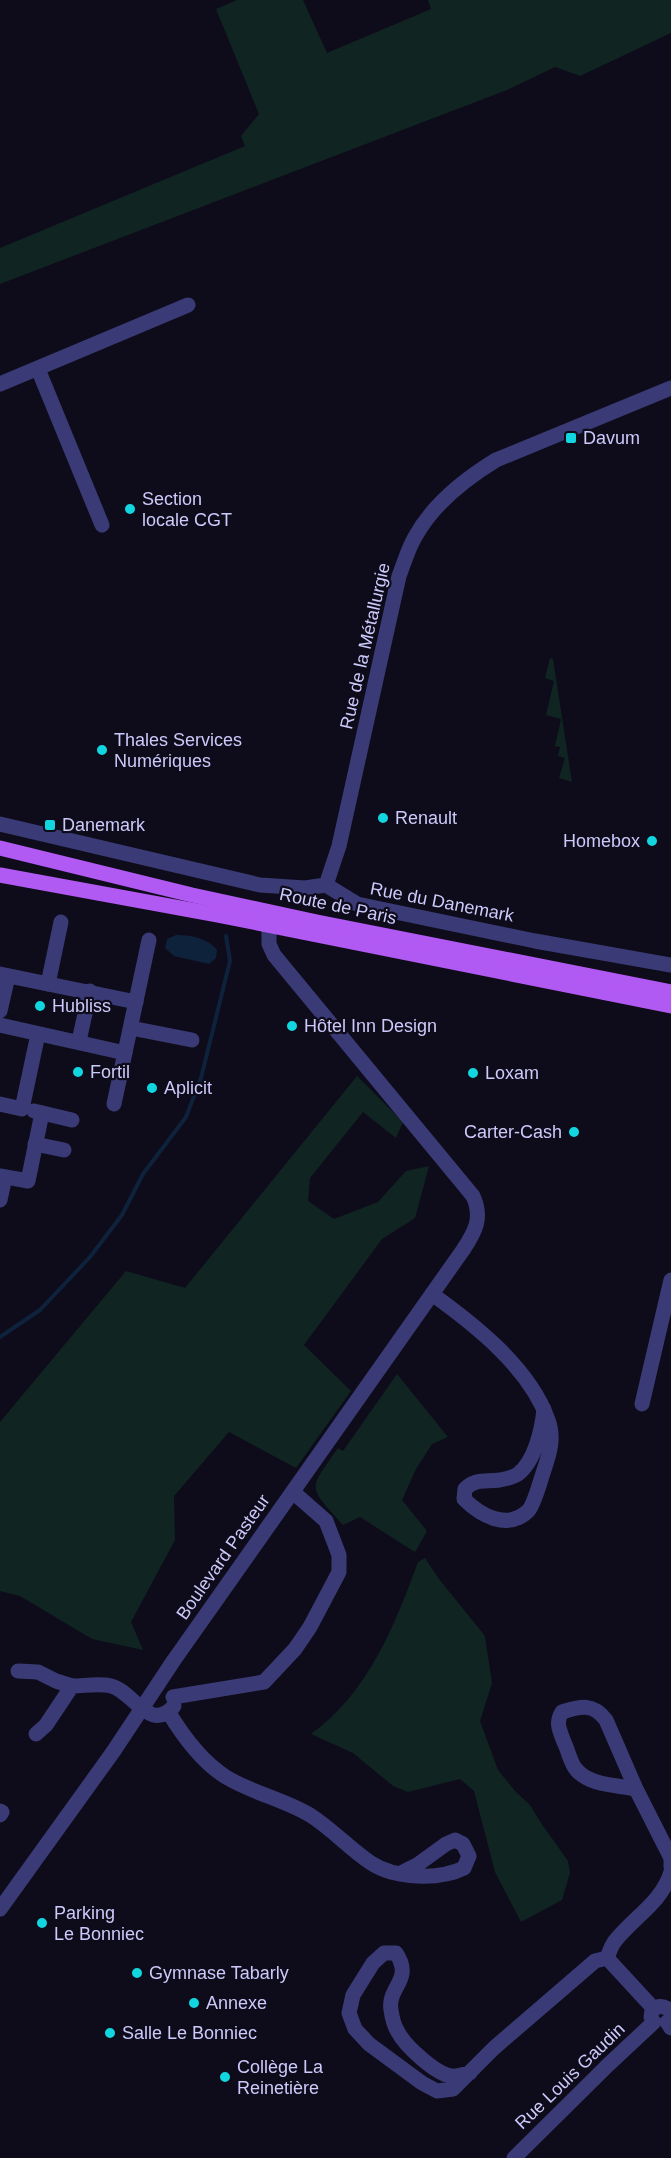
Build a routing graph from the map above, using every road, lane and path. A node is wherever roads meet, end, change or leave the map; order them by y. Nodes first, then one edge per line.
1 (188, 305) dead end
2 (38, 369) junction
3 (0, 384) edge
4 (671, 388) edge
5 (102, 525) dead end
6 (0, 824) edge
7 (0, 848) edge
8 (0, 875) edge
9 (326, 885) junction
10 (62, 922) dead end
11 (269, 926) junction
12 (149, 940) dead end
13 (671, 965) edge
14 (4, 975) edge
15 (48, 984) junction
16 (90, 991) junction
17 (671, 992) edge
18 (136, 1002) junction
19 (671, 1006) edge
20 (0, 1011) edge
21 (0, 1025) edge
22 (131, 1028) junction
23 (38, 1034) junction
24 (192, 1040) dead end
25 (79, 1041) junction
26 (125, 1053) junction
27 (0, 1104) edge
28 (114, 1104) dead end
29 (22, 1108) junction
30 (42, 1113) junction
31 (72, 1120) dead end
32 (35, 1144) junction
33 (64, 1150) dead end
34 (3, 1176) edge
35 (3, 1201) edge
36 (671, 1280) edge
37 (432, 1294) junction
38 (642, 1404) dead end
39 (544, 1409) junction
40 (293, 1492) junction
41 (18, 1671) dead end
42 (160, 1681) junction
43 (72, 1686) junction
44 (173, 1697) junction
45 (141, 1708) junction
46 (169, 1713) junction
47 (36, 1734) dead end
48 (636, 1789) junction
49 (671, 1869) edge
50 (399, 1874) dead end
51 (0, 1909) edge
52 (607, 1958) junction
53 (664, 2016) edge
54 (470, 2073) junction
55 (514, 2158) edge

1 - 2 street
2 - 3 street
2 - 5 street
4 - 9 street, Rue de la Métallurgie
6 - 9 street
7 - 17 main road, Route de Paris
8 - 11 main road, Route de Paris
9 - 13 street, Rue du Danemark
10 - 15 street
11 - 19 main road, Route de Paris
11 - 37 street, Boulevard Pasteur
12 - 18 street
14 - 15 street
14 - 20 street
15 - 16 street
16 - 18 street
16 - 25 street
18 - 22 street
21 - 23 street
22 - 24 street
22 - 26 street
23 - 25 street
23 - 29 street
25 - 26 street
26 - 28 street
27 - 29 street
29 - 30 street
30 - 31 street
30 - 32 street
32 - 33 street
32 - 34 street
34 - 35 street
36 - 38 street
37 - 39 street
37 - 40 street, Boulevard Pasteur
39 - 39 street
40 - 42 street, Boulevard Pasteur
40 - 44 street
41 - 43 street
42 - 44 street
42 - 45 street, Boulevard Pasteur
43 - 45 street
43 - 47 street
44 - 46 street
45 - 46 street
45 - 51 street, Boulevard Pasteur
46 - 50 street
48 - 48 street
48 - 49 street
49 - 52 street
52 - 53 street
52 - 54 street
53 - 55 street, Rue Louis Gaudin
54 - 54 street

